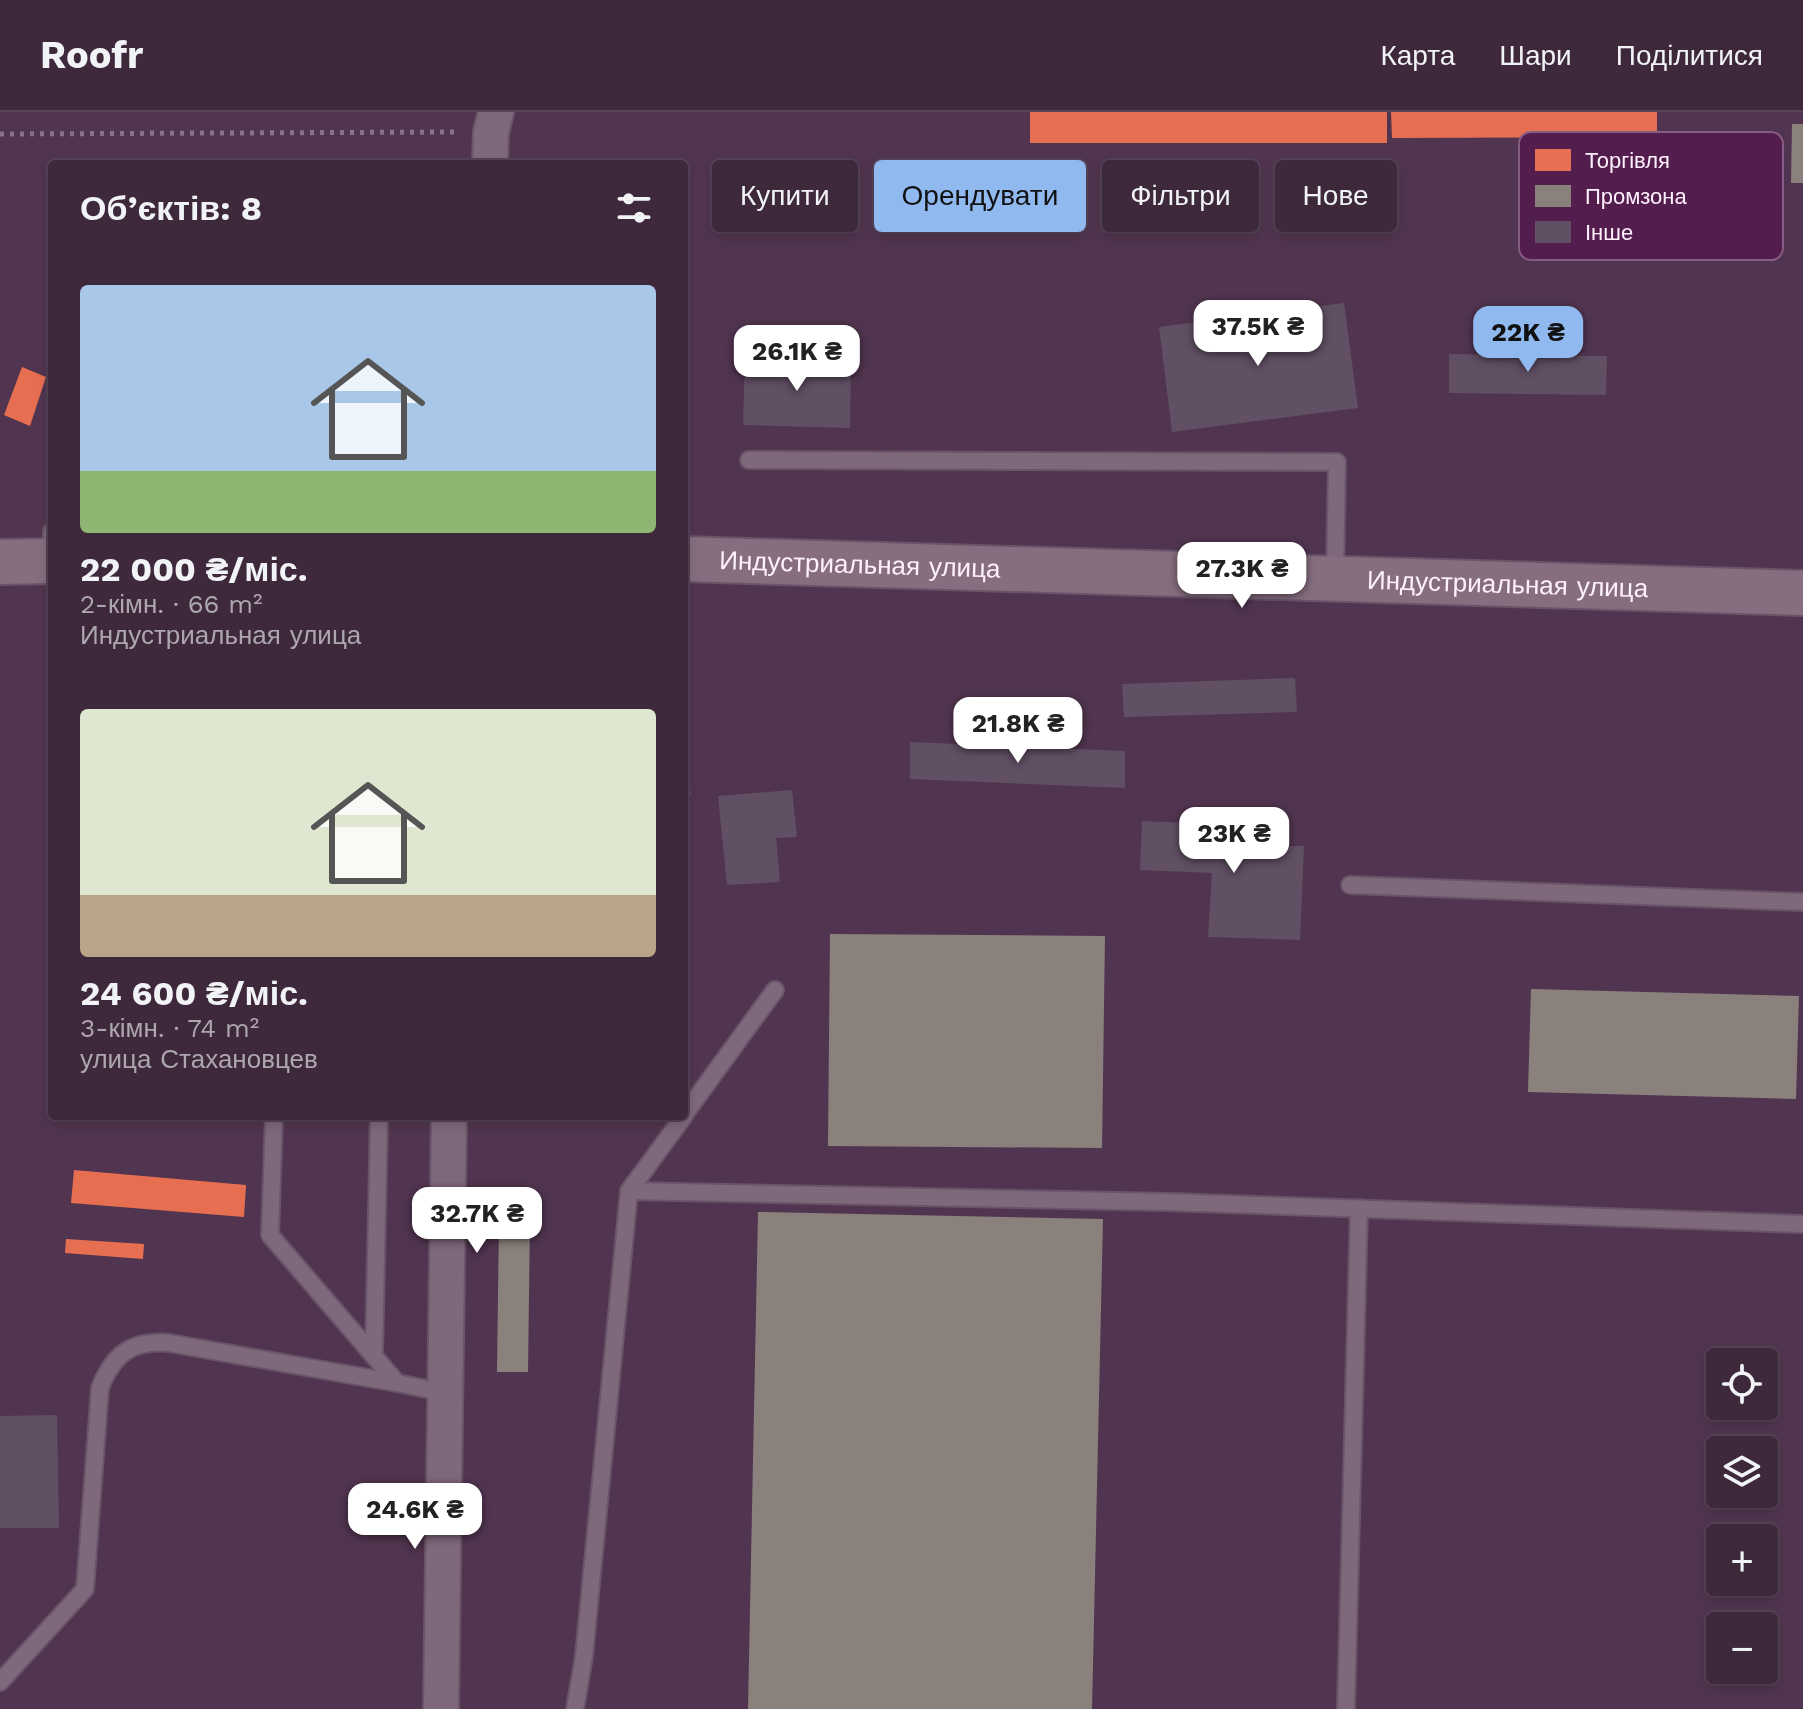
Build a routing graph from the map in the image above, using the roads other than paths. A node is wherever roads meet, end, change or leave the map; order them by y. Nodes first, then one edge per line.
1 (749, 460) dead end
2 (48, 552) edge
3 (688, 559) edge
4 (0, 562) edge
5 (1335, 579) junction
6 (1803, 593) edge
7 (1350, 885) dead end
8 (1803, 902) edge
9 (775, 990) dead end
10 (688, 1110) edge
11 (274, 1120) edge
12 (379, 1120) edge
13 (449, 1120) edge
14 (681, 1120) edge
15 (629, 1191) junction
16 (1359, 1208) junction
17 (1803, 1224) edge
18 (374, 1354) junction
19 (397, 1383) junction
20 (446, 1393) junction
21 (0, 1682) edge
22 (441, 1709) edge
23 (575, 1709) edge
24 (1346, 1709) edge

1 - 5 lane
2 - 4 main road
3 - 5 main road, Индустриальная улица
5 - 6 main road, Индустриальная улица
7 - 8 lane
9 - 10 lane
11 - 18 lane
12 - 18 lane
13 - 20 street
14 - 15 lane
15 - 16 lane
15 - 23 lane
16 - 17 lane
16 - 24 lane
18 - 19 lane
19 - 20 lane
19 - 21 lane
20 - 22 street

